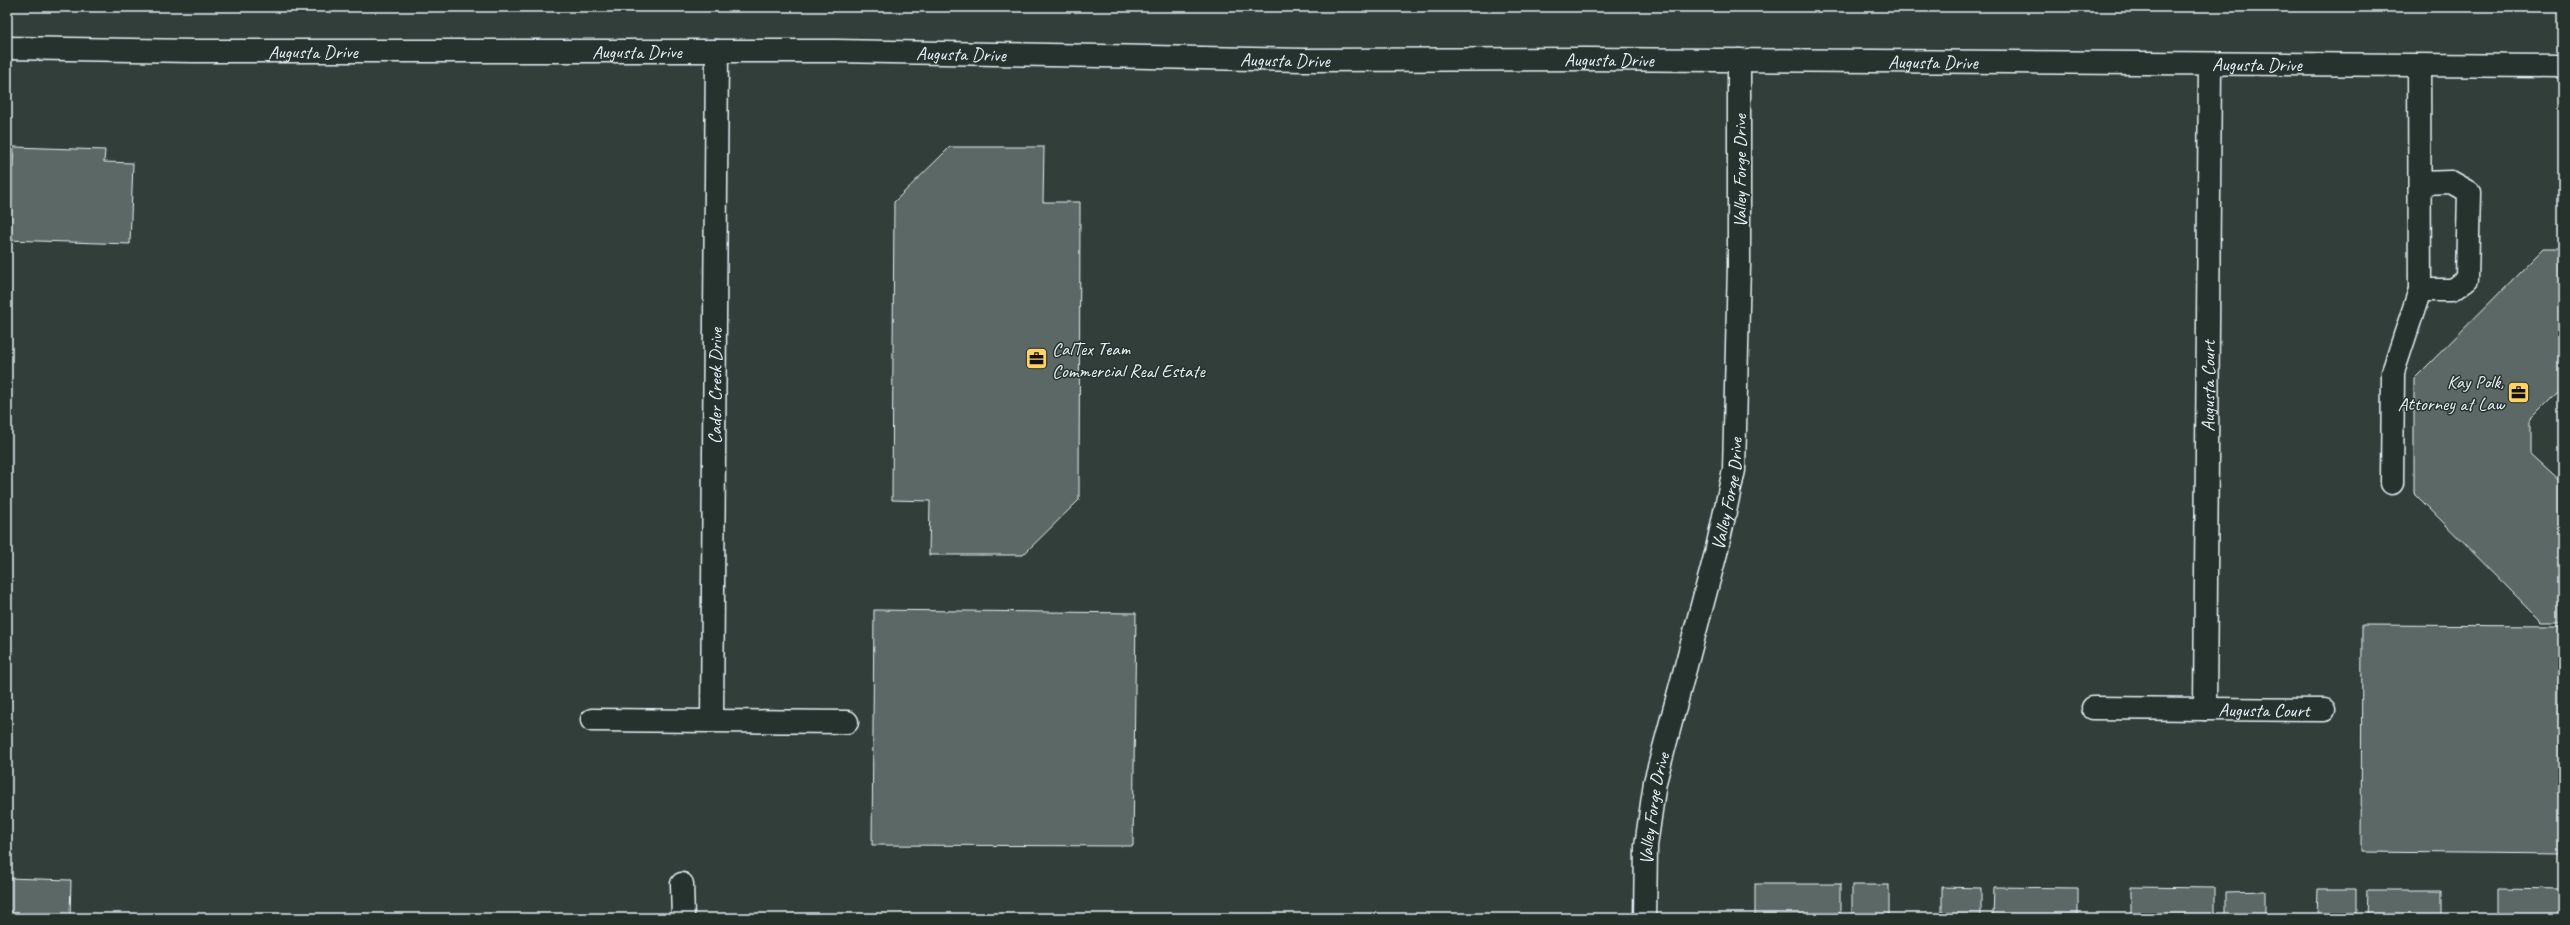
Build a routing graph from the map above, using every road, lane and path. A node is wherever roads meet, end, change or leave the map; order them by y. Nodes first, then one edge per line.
1 (7, 48) edge
2 (717, 51) junction
3 (1739, 60) junction
4 (2210, 64) junction
5 (2419, 66) junction
6 (2563, 66) edge
7 (2420, 183) junction
8 (2420, 290) junction
9 (2392, 483) dead end
10 (2093, 708) dead end
11 (2205, 709) junction
12 (2324, 710) dead end
13 (592, 720) dead end
14 (712, 721) junction
15 (847, 722) dead end
16 (682, 884) dead end
17 (682, 918) edge
18 (1645, 918) edge

1 - 2 street, Augusta Drive
2 - 3 street, Augusta Drive
2 - 14 street, Cader Creek Drive
3 - 4 street, Augusta Drive
3 - 18 street, Valley Forge Drive
4 - 5 street, Augusta Drive
4 - 11 street, Augusta Court
5 - 6 street, Augusta Drive
5 - 7 street
7 - 8 street
7 - 8 street
8 - 9 street
10 - 11 street, Augusta Court
11 - 12 street, Augusta Court
13 - 14 street
14 - 15 street
16 - 17 street

